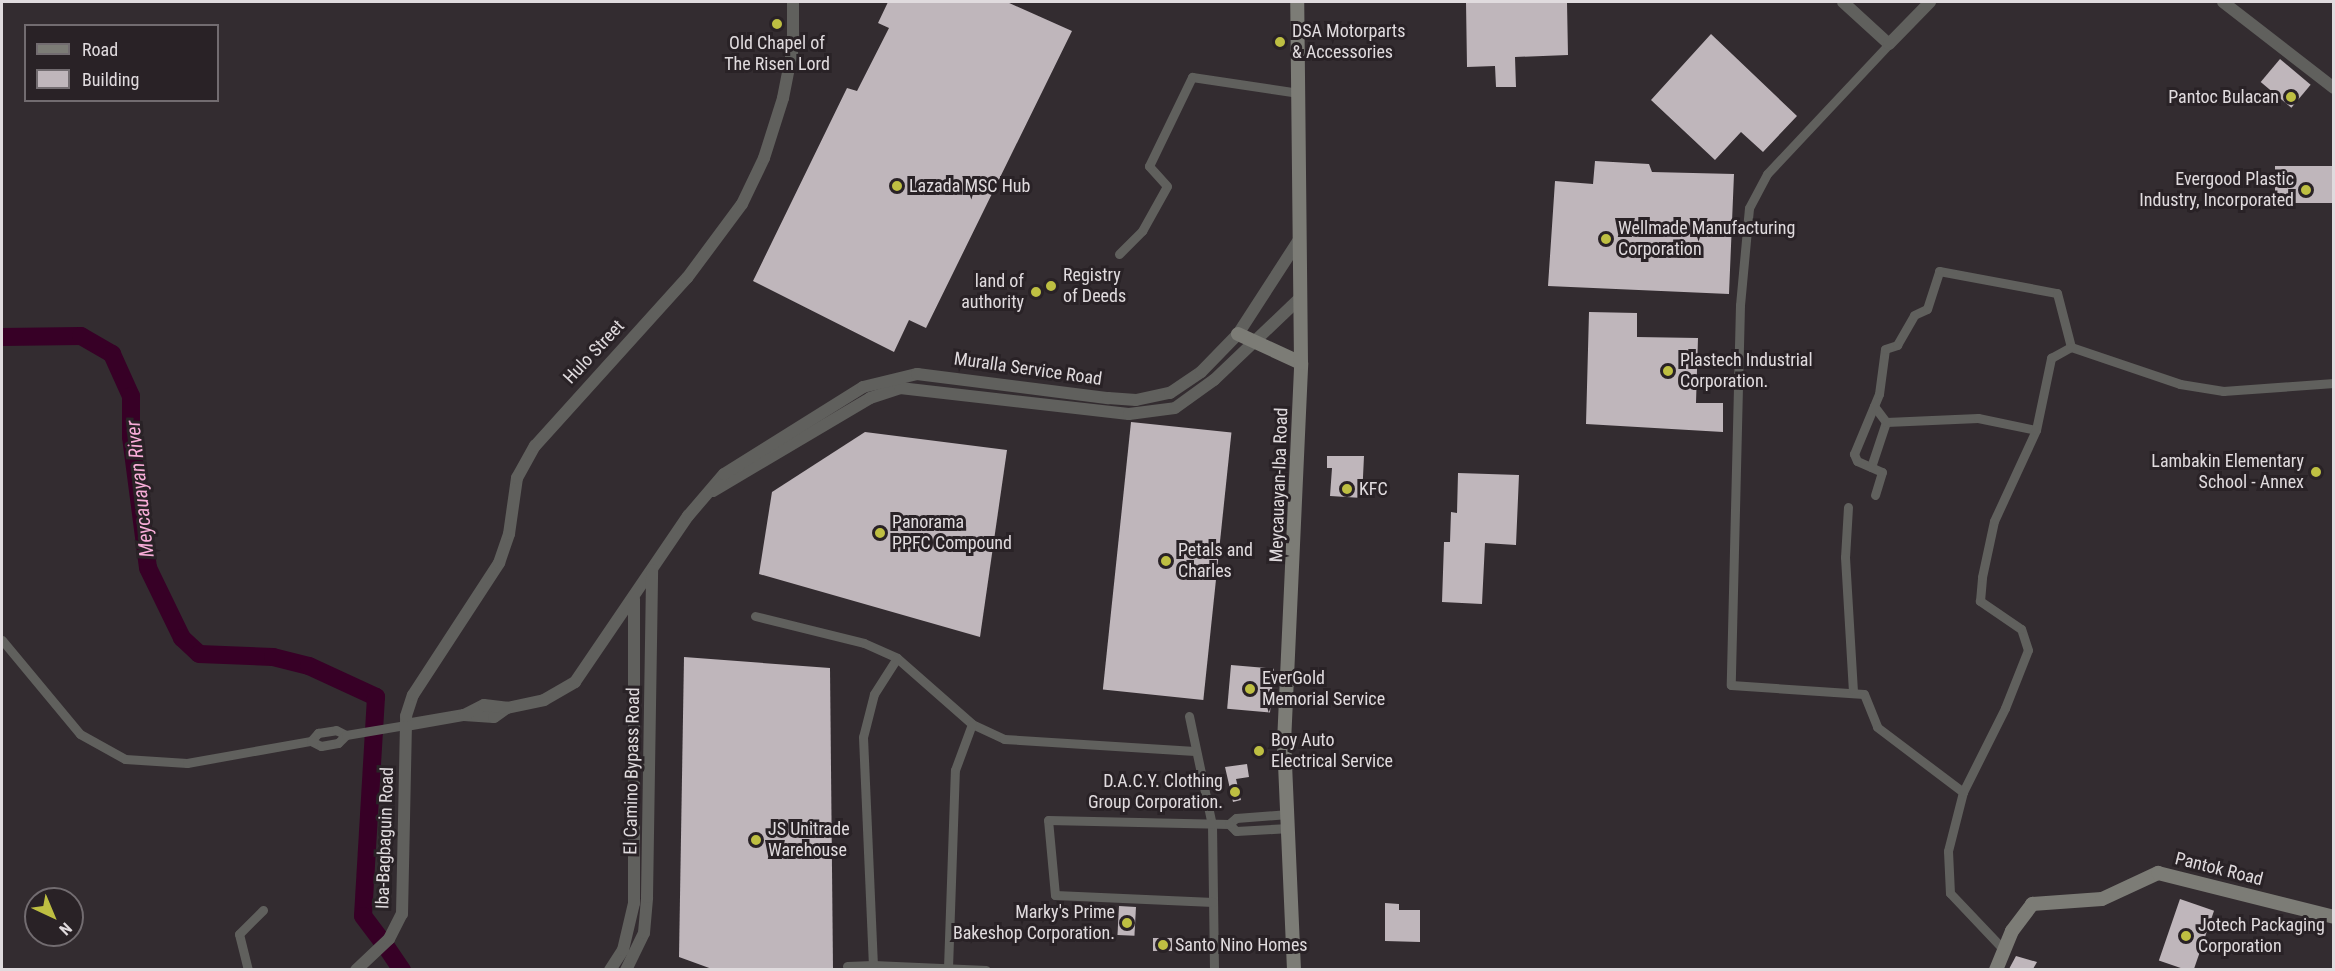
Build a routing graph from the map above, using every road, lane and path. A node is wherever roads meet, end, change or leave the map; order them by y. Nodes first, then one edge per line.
1 (793, 2) edge
2 (1297, 2) edge
3 (1843, 2) edge
4 (1930, 2) edge
5 (2223, 2) edge
6 (1889, 44) junction
7 (2334, 88) edge
8 (1299, 93) junction
9 (1300, 237) junction
10 (1119, 254) dead end
11 (1300, 298) junction
12 (1238, 334) junction
13 (1254, 340) junction
14 (2071, 347) junction
15 (1301, 363) junction
16 (2334, 383) edge
17 (1874, 406) junction
18 (1886, 422) junction
19 (2036, 430) junction
20 (1871, 467) junction
21 (709, 493) junction
22 (1875, 495) dead end
23 (1848, 507) dead end
24 (652, 568) junction
25 (634, 598) junction
26 (755, 616) dead end
27 (612, 630) junction
28 (2, 640) edge
29 (634, 641) junction
30 (897, 658) junction
31 (634, 660) junction
32 (651, 660) junction
33 (1853, 690) junction
34 (1189, 716) dead end
35 (972, 724) junction
36 (406, 725) junction
37 (1195, 751) junction
38 (1963, 792) junction
39 (1260, 816) junction
40 (1289, 821) junction
41 (1229, 824) junction
42 (1212, 825) junction
43 (635, 828) junction
44 (649, 828) junction
45 (1260, 830) junction
46 (1213, 902) junction
47 (263, 910) dead end
48 (2334, 916) edge
49 (630, 930) junction
50 (644, 933) junction
51 (2004, 950) junction
52 (873, 965) junction
53 (847, 966) dead end
54 (948, 968) junction
55 (248, 969) edge
56 (356, 969) edge
57 (610, 969) edge
58 (626, 969) edge
59 (986, 969) edge
60 (1214, 969) edge
61 (1294, 969) edge
62 (1996, 969) edge

1 - 36 street, Hulo Street
2 - 8 main road, Meycauayan-Iba Road
3 - 6 street
4 - 6 street
5 - 7 street
6 - 33 street
8 - 9 main road, Meycauayan-Iba Road
8 - 10 street
9 - 11 main road, Meycauayan-Iba Road
9 - 12 street, Muralla Service Road
11 - 13 street, Muralla Service Road
11 - 15 main road, Meycauayan-Iba Road
12 - 13 main road
12 - 21 street, Muralla Service Road
13 - 15 main road
13 - 21 street, Muralla Service Road
14 - 16 street
14 - 17 street
14 - 19 street
15 - 40 main road, Meycauayan-Iba Road
17 - 18 street
17 - 20 street
18 - 19 street
18 - 20 street
19 - 38 street
20 - 22 street
21 - 24 street, Muralla Service Road
23 - 33 street
24 - 25 street, Muralla Service Road
24 - 32 street, El Camino Bypass Road
25 - 27 street, Muralla Service Road
25 - 29 street, El Camino Bypass Road
26 - 30 street
27 - 29 street
27 - 36 street, Muralla Service Road
28 - 36 street
29 - 31 street, El Camino Bypass Road
30 - 35 street
30 - 52 street
31 - 32 street
31 - 43 street, El Camino Bypass Road
32 - 44 street, El Camino Bypass Road
33 - 38 street
34 - 37 street
35 - 37 street
35 - 54 street
36 - 56 street, Iba-Bagbaguin Road
37 - 42 street
38 - 51 street
39 - 40 street
39 - 41 street
39 - 45 street
40 - 45 street
40 - 61 main road, Meycauayan-Iba Road
41 - 42 street
41 - 45 street
42 - 46 street
42 - 46 street
43 - 44 street
43 - 49 street, El Camino Bypass Road
44 - 50 street, El Camino Bypass Road
46 - 60 street
47 - 55 street
48 - 51 main road, Pantok Road
49 - 50 street
49 - 57 street, El Camino Bypass Road
50 - 58 street, El Camino Bypass Road
51 - 62 main road, Pantok Road
52 - 53 street
52 - 54 street
54 - 59 street

